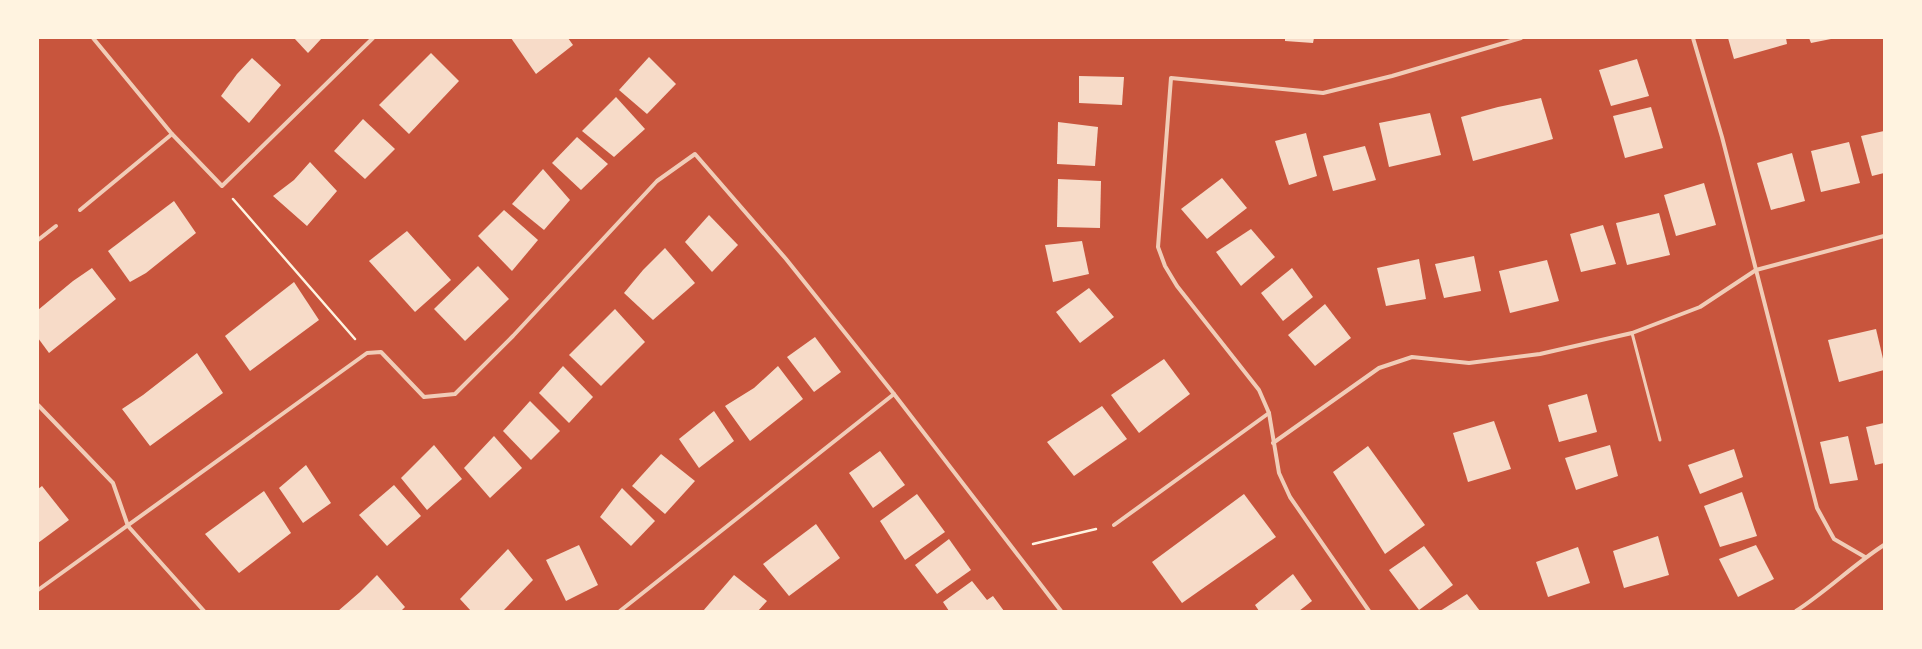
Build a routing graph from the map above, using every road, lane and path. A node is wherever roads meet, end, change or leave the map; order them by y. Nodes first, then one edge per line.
1 (93, 38) edge
2 (373, 38) edge
3 (1521, 38) edge
4 (1693, 38) edge
5 (172, 134) junction
6 (222, 186) junction
7 (80, 210) dead end
8 (56, 226) dead end
9 (1884, 236) edge
10 (38, 240) edge
11 (1756, 270) junction
12 (1632, 333) junction
13 (367, 353) junction
14 (894, 394) junction
15 (38, 405) edge
16 (1269, 413) junction
17 (1660, 440) dead end
18 (1273, 443) junction
19 (1114, 525) joint
20 (128, 526) junction
21 (1884, 545) edge
22 (1014, 549) junction
23 (1865, 557) junction
24 (38, 590) edge
25 (204, 611) edge
26 (620, 611) edge
27 (1061, 611) edge
28 (1369, 611) edge
29 (1796, 611) edge

1 - 5 street
2 - 6 street
3 - 16 street
4 - 11 street
5 - 6 street
5 - 7 street
6 - 13 path
8 - 10 street
9 - 11 street
11 - 12 street
11 - 23 street
12 - 17 lane
12 - 18 street
13 - 14 street
13 - 20 street
14 - 22 street
14 - 26 street
15 - 20 street
16 - 18 street
16 - 19 street
18 - 28 street
19 - 22 path
20 - 24 street
20 - 25 street
21 - 23 street
22 - 27 street
23 - 29 street

